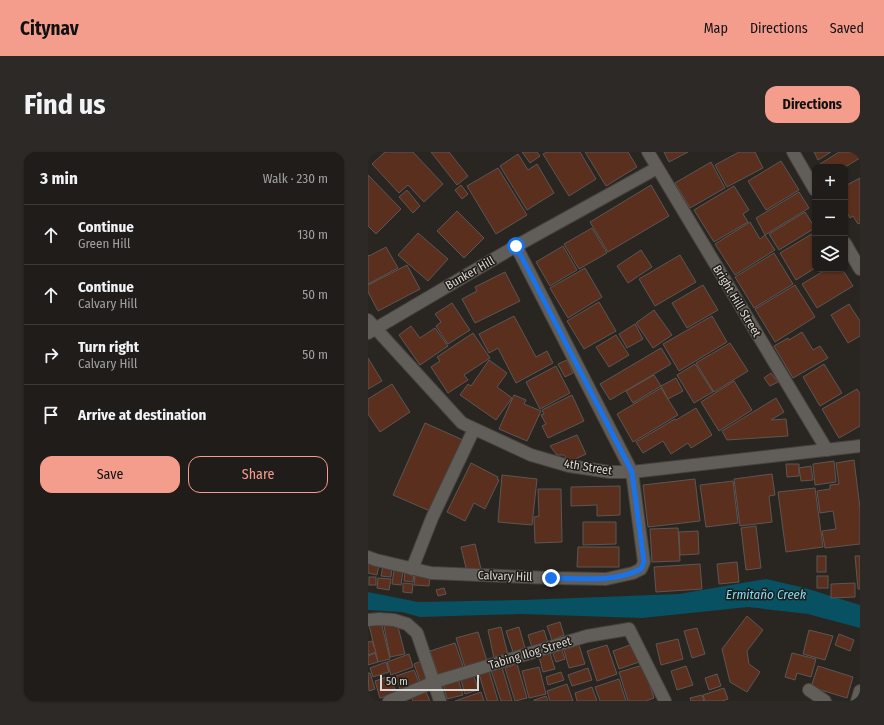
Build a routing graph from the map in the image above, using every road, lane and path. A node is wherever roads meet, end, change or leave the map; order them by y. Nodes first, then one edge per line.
1 (648, 152) edge
2 (793, 152) edge
3 (657, 168) junction
4 (812, 185) edge
5 (516, 246) junction
6 (848, 248) edge
7 (860, 269) edge
8 (371, 327) edge
9 (474, 429) junction
10 (860, 446) edge
11 (827, 450) junction
12 (632, 472) junction
13 (368, 557) edge
14 (412, 569) junction
15 (368, 620) edge
16 (434, 682) junction
17 (809, 690) dead end
18 (860, 691) edge
19 (389, 701) edge
20 (440, 701) edge
21 (665, 701) edge
22 (825, 701) edge
23 (857, 701) edge

1 - 3 street, Bright Hill Street
2 - 4 street
3 - 5 street, Bunker Hill
3 - 11 street, Bright Hill Street
5 - 8 street, Bunker Hill
5 - 12 street
6 - 7 street
8 - 9 street, 4th Street
9 - 12 street, 4th Street
9 - 14 street
10 - 11 street, 4th Street
11 - 12 street, 4th Street
12 - 14 street, Calvary Hill
13 - 14 street, Calvary Hill
15 - 16 street
16 - 19 street, Tabing Ilog Street
16 - 20 street
16 - 21 street, Tabing Ilog Street
17 - 22 street
18 - 23 street

